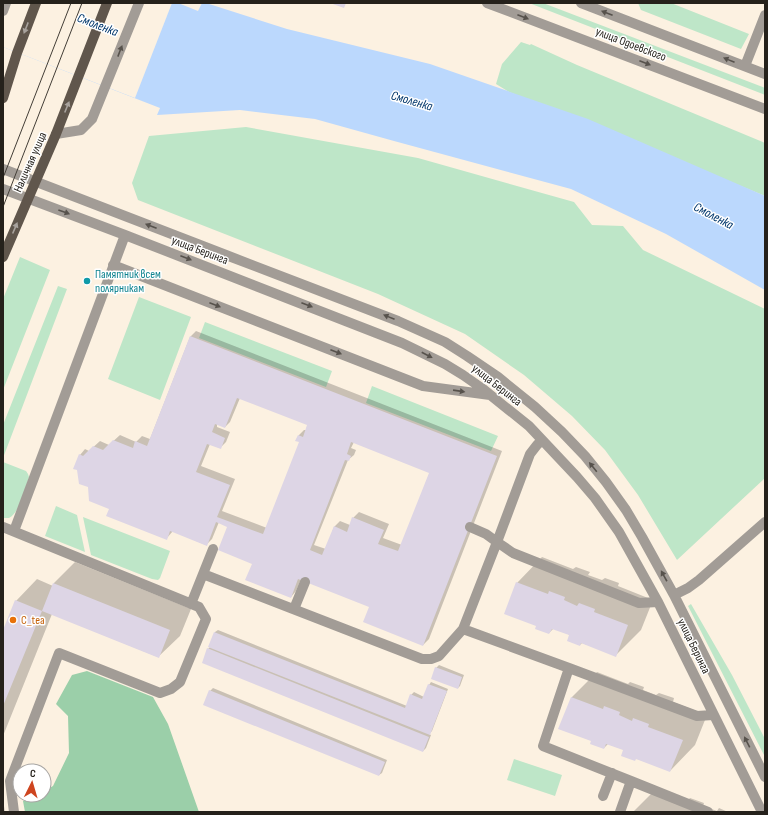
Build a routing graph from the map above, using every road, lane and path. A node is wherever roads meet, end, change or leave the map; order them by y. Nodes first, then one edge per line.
1 (6, 3) edge
2 (36, 3) edge
3 (107, 3) edge
4 (139, 3) edge
5 (487, 3) edge
6 (582, 3) edge
7 (3, 11) edge
8 (765, 16) edge
9 (744, 66) junction
10 (765, 74) edge
11 (3, 98) edge
12 (765, 109) edge
13 (56, 134) junction
14 (3, 170) edge
15 (35, 182) junction
16 (3, 189) edge
17 (28, 198) junction
18 (125, 235) junction
19 (3, 257) edge
20 (113, 265) junction
21 (490, 396) junction
22 (542, 440) junction
23 (765, 522) edge
24 (3, 527) edge
25 (470, 528) dead end
26 (14, 531) junction
27 (497, 542) junction
28 (213, 548) dead end
29 (203, 574) junction
30 (305, 582) dead end
31 (674, 595) junction
32 (658, 602) junction
33 (191, 604) junction
34 (294, 609) junction
35 (463, 629) junction
36 (569, 668) junction
37 (713, 715) junction
38 (612, 773) junction
39 (765, 777) edge
40 (631, 781) junction
41 (603, 796) dead end
42 (14, 812) edge
43 (620, 812) edge
44 (708, 812) edge
45 (762, 812) edge

1 - 7 street
2 -> 11 main road
13 -> 3 main road, Наличная улица
13 -> 4 street
5 -> 12 street, улица Одоевского
9 -> 6 street, улица Одоевского
8 - 9 street
9 - 10 street, улица Одоевского
13 - 15 main road, Наличная улица
14 - 15 street, улица Беринга
15 - 17 main road, Наличная улица
31 -> 15 street, улица Беринга
16 - 17 street, улица Беринга
17 -> 18 street, улица Беринга
19 -> 17 main road, Наличная улица
18 - 20 street
18 -> 21 street, улица Беринга
20 -> 21 street
20 - 26 street
21 - 22 street, улица Беринга
22 - 27 street
22 - 32 street, улица Беринга
23 - 31 street
24 - 26 street
25 - 27 street
26 - 33 street
27 - 32 street
27 - 35 street
28 - 29 street
29 - 33 street
29 - 34 street
30 - 34 street
39 -> 31 street, улица Беринга
32 - 37 street, улица Беринга
33 - 42 street
34 - 35 street
35 - 36 street
36 - 37 street
36 - 38 street
37 - 45 street, улица Беринга
38 - 40 street
38 - 41 street
40 - 43 street
40 - 44 street

